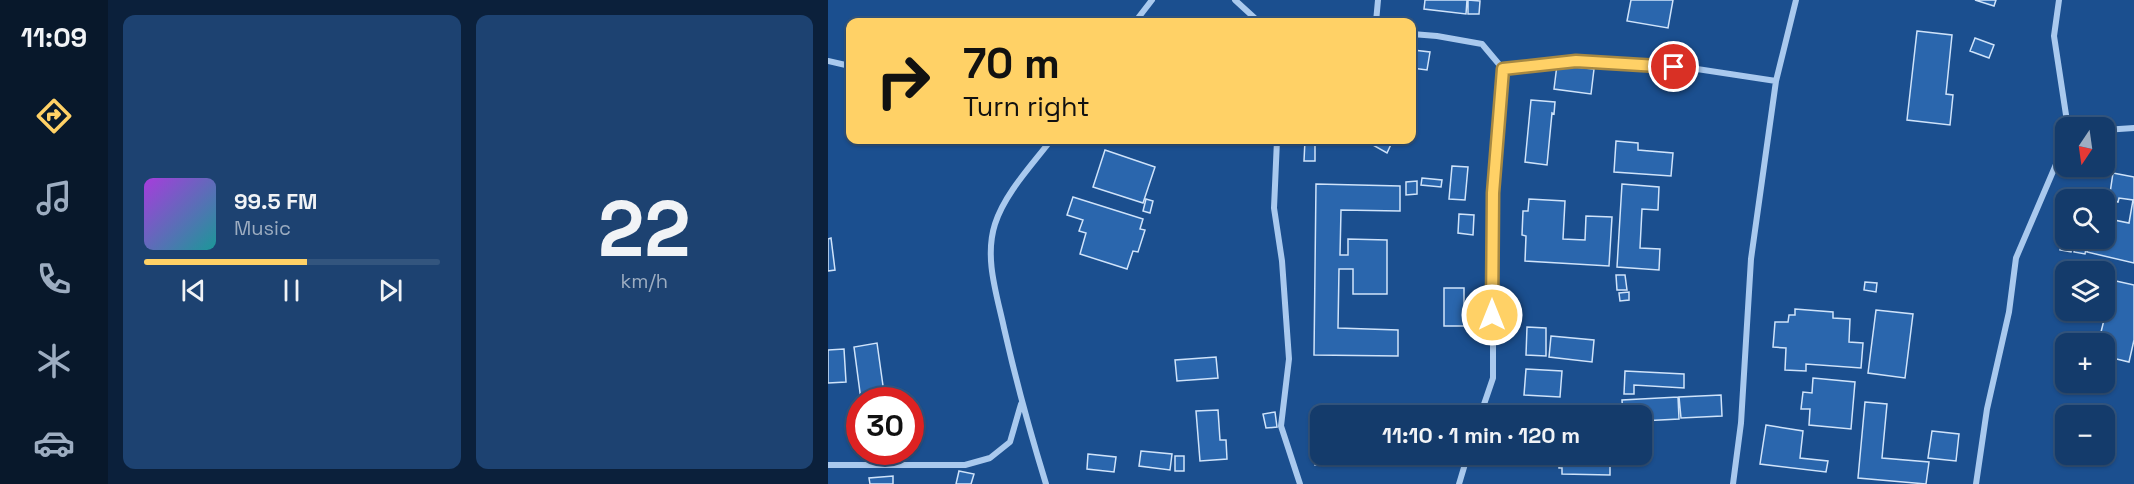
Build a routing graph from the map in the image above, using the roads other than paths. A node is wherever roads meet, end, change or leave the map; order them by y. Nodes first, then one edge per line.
1 (1152, 0) edge
2 (1235, 0) edge
3 (1378, 0) edge
4 (1796, 0) edge
5 (2059, 0) edge
6 (1138, 18) edge
7 (1255, 18) edge
8 (1376, 18) edge
9 (1416, 35) edge
10 (828, 61) edge
11 (846, 65) edge
12 (1503, 69) junction
13 (1776, 81) junction
14 (2066, 117) edge
15 (2134, 128) edge
16 (2115, 129) edge
17 (1048, 144) edge
18 (1277, 144) edge
19 (2055, 167) edge
20 (1022, 404) junction
21 (1483, 405) edge
22 (828, 465) edge
23 (1465, 465) edge
24 (1046, 484) edge
25 (1300, 484) edge
26 (1459, 484) edge
27 (1733, 484) edge
28 (1976, 484) edge

1 - 6 street
2 - 7 street
3 - 8 street
4 - 13 street
5 - 14 street
9 - 12 street
10 - 11 street
12 - 13 street
12 - 21 street
13 - 27 street
15 - 16 street
17 - 20 street
18 - 25 street
19 - 28 street
20 - 22 street
20 - 24 street
23 - 26 street

